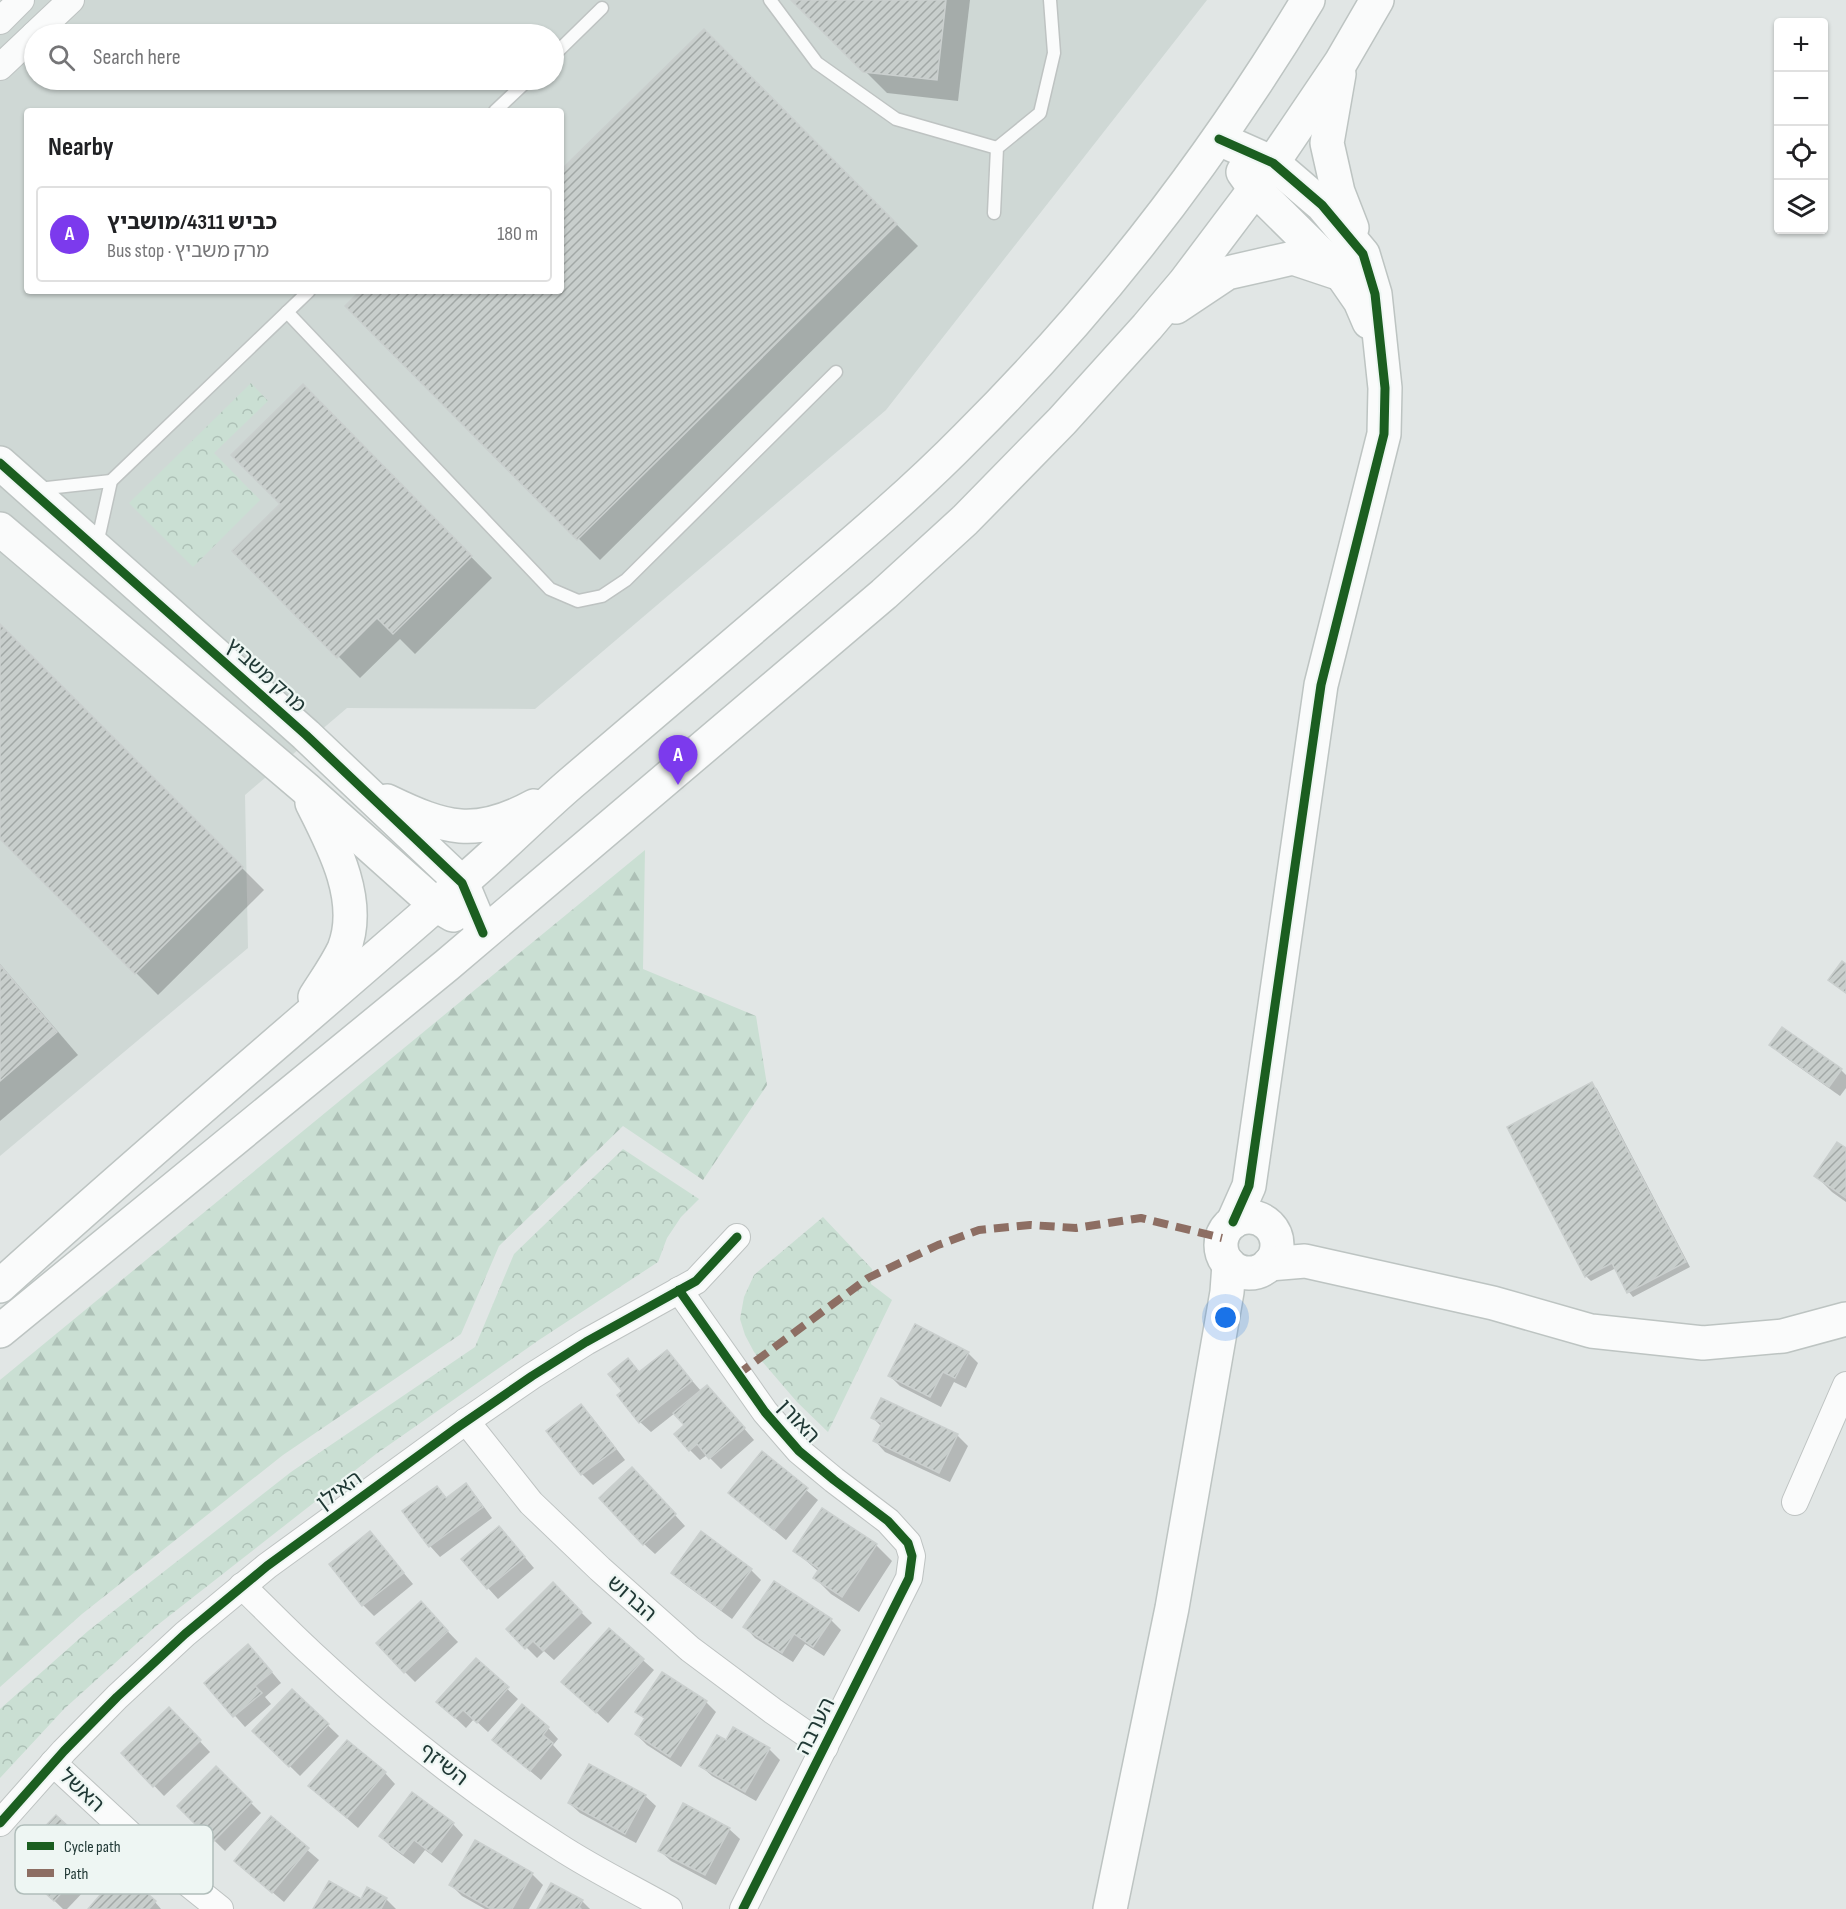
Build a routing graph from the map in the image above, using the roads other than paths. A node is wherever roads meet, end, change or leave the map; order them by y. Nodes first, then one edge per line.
1 (21, 0) edge
2 (71, 0) edge
3 (770, 0) edge
4 (1050, 0) edge
5 (1308, 0) edge
6 (1377, 0) edge
7 (602, 8) dead end
8 (0, 21) edge
9 (46, 24) edge
10 (24, 45) edge
11 (564, 45) edge
12 (1341, 62) junction
13 (0, 68) edge
14 (517, 90) edge
15 (498, 108) edge
16 (1219, 139) junction
17 (997, 148) junction
18 (1264, 176) junction
19 (994, 213) dead end
20 (1353, 264) junction
21 (306, 294) edge
22 (287, 312) junction
23 (1147, 327) junction
24 (836, 372) dead end
25 (0, 463) edge
26 (111, 481) junction
27 (32, 490) junction
28 (0, 529) edge
29 (96, 548) junction
30 (305, 788) junction
31 (364, 789) junction
32 (564, 789) junction
33 (462, 883) junction
34 (436, 905) junction
35 (483, 933) junction
36 (291, 1032) junction
37 (736, 1237) dead end
38 (1249, 1253) junction
39 (0, 1286) edge
40 (679, 1290) junction
41 (1846, 1319) edge
42 (0, 1331) edge
43 (1846, 1385) edge
44 (466, 1421) junction
45 (1795, 1502) dead end
46 (912, 1556) joint
47 (242, 1586) junction
48 (825, 1747) junction
49 (53, 1763) junction
50 (0, 1823) edge
51 (120, 1825) edge
52 (201, 1894) edge
53 (220, 1909) edge
54 (669, 1909) edge
55 (743, 1909) edge
56 (1110, 1909) edge

1 - 8 street
2 - 9 street
3 - 17 lane
4 - 17 lane
5 - 16 main road
6 - 12 main road
7 - 11 lane
10 - 13 street
12 - 18 main road
12 - 20 main road
14 - 15 lane
16 - 18 main road
16 - 32 main road
17 - 19 lane
18 - 20 main road
18 - 23 main road
20 - 23 main road
20 - 38 main road
21 - 22 lane
22 - 24 lane
22 - 26 lane
23 - 35 main road
25 - 27 main road, מרק משביץ
26 - 27 lane
26 - 29 lane
27 - 29 main road, מרק משביץ
28 - 30 main road
29 - 31 main road, מרק משביץ
30 - 34 main road
30 - 36 main road
31 - 32 main road
31 - 33 main road, מרק משביץ
32 - 33 main road
33 - 34 main road
33 - 35 main road, מרק משביץ
34 - 35 main road
34 - 36 main road
35 - 42 main road
36 - 39 main road
37 - 40 street, האילן
38 - 41 main road
38 - 56 main road
40 - 44 street, האילן
40 - 46 street, האורן
43 - 45 street
44 - 47 street, האילן
44 - 48 street, הברוש
46 - 48 street, הערבה
47 - 49 street, האילן
47 - 54 street, השיזף
48 - 55 street, הערבה
49 - 50 street, האילן
49 - 51 street, האשל
52 - 53 street, האשל

